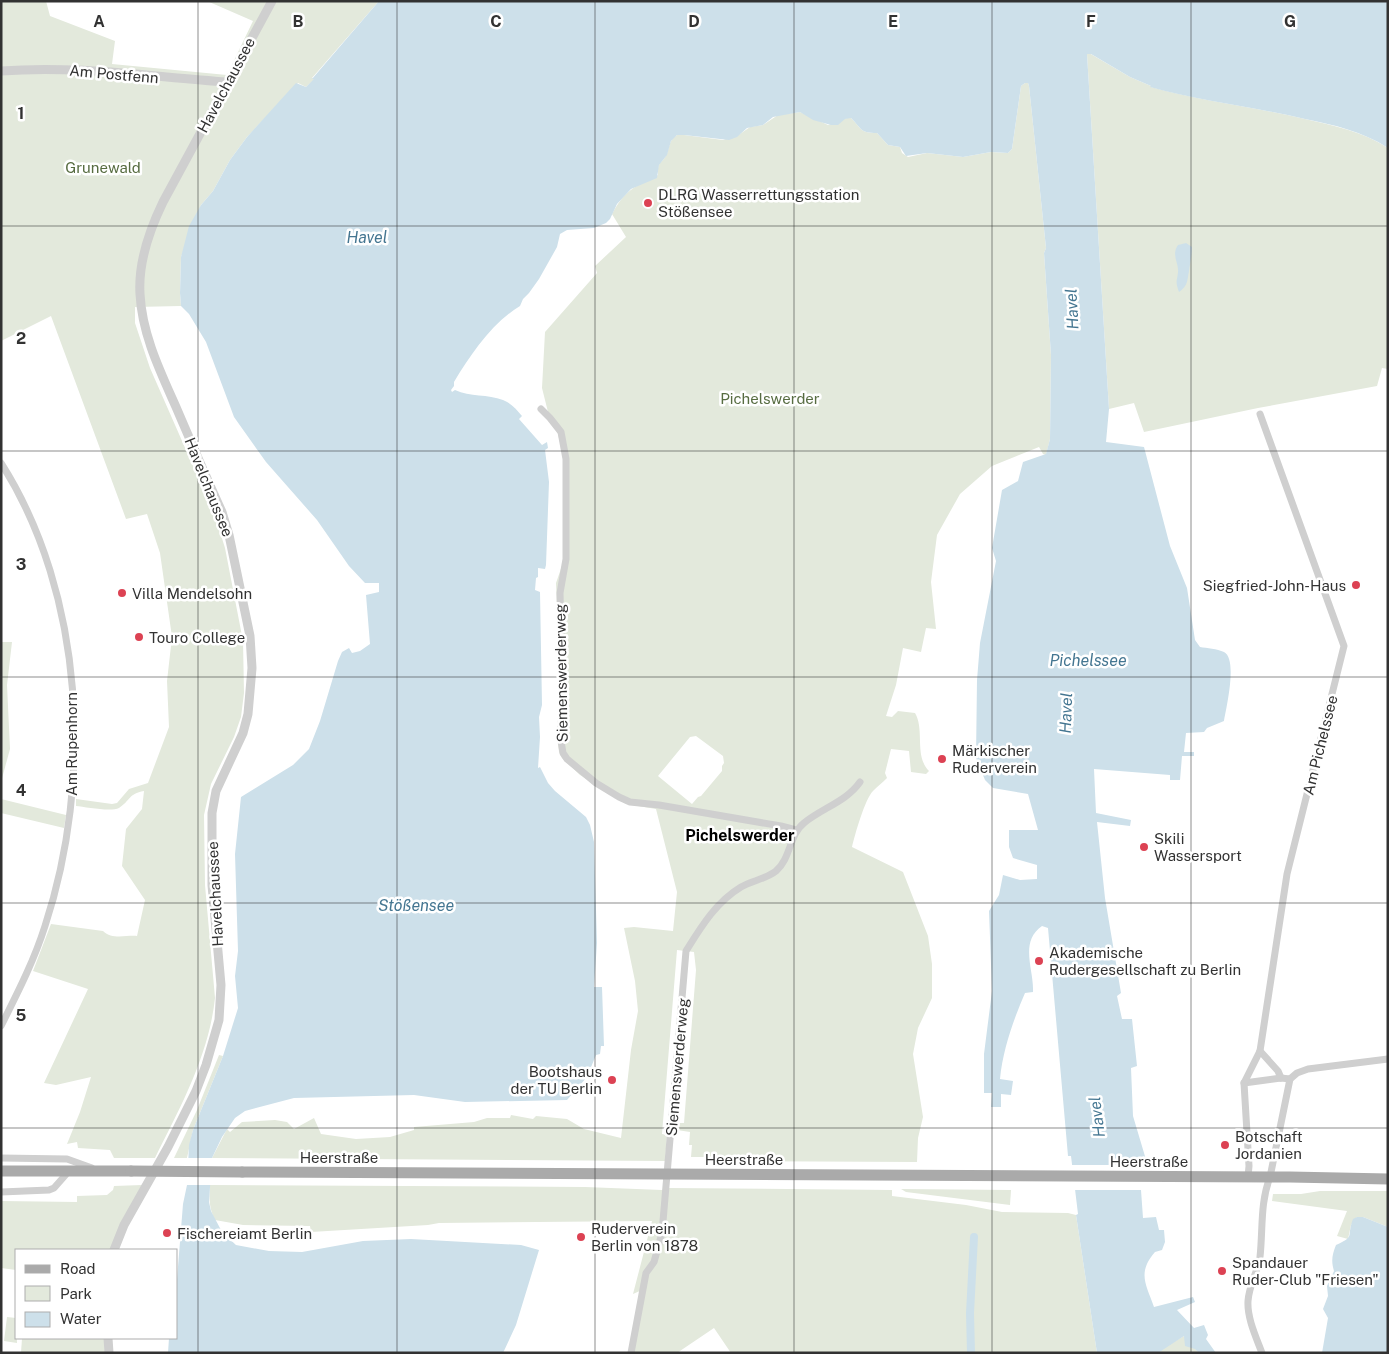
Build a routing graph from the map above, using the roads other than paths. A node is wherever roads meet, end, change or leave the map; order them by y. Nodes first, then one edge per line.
1 (272, 1) edge
2 (1, 71) edge
3 (227, 82) junction
4 (541, 409) dead end
5 (1260, 414) dead end
6 (1, 463) edge
7 (860, 782) dead end
8 (796, 830) junction
9 (1, 1026) edge
10 (1260, 1051) junction
11 (1388, 1059) edge
12 (1281, 1078) junction
13 (1290, 1079) junction
14 (1244, 1083) junction
15 (1, 1158) edge
16 (1, 1171) edge
17 (69, 1171) junction
18 (99, 1171) junction
19 (667, 1174) junction
20 (1248, 1177) junction
21 (1270, 1177) junction
22 (1388, 1179) edge
23 (1, 1192) edge
24 (114, 1249) edge
25 (108, 1339) edge
26 (109, 1353) edge
27 (631, 1353) edge
28 (1262, 1353) edge

1 - 3 street, Havelchaussee
2 - 3 street, Am Postfenn
3 - 24 street, Havelchaussee
4 - 8 street, Siemenswerderweg
5 - 10 street, Am Pichelssee
6 - 9 street, Am Rupenhorn
7 - 8 street
8 - 19 street, Siemenswerderweg
10 - 12 street
10 - 14 street, Am Pichelssee
11 - 13 street
12 - 13 street
12 - 14 street
13 - 21 street
14 - 20 street
15 - 18 street, Heerstraße
16 - 17 main road, Heerstraße
17 - 18 main road, Heerstraße
17 - 23 street
18 - 19 main road, Heerstraße, bridge
19 - 20 main road, Heerstraße
19 - 27 street, Siemenswerderweg
20 - 21 main road, Heerstraße
21 - 22 main road, Heerstraße
21 - 28 street
25 - 26 street

